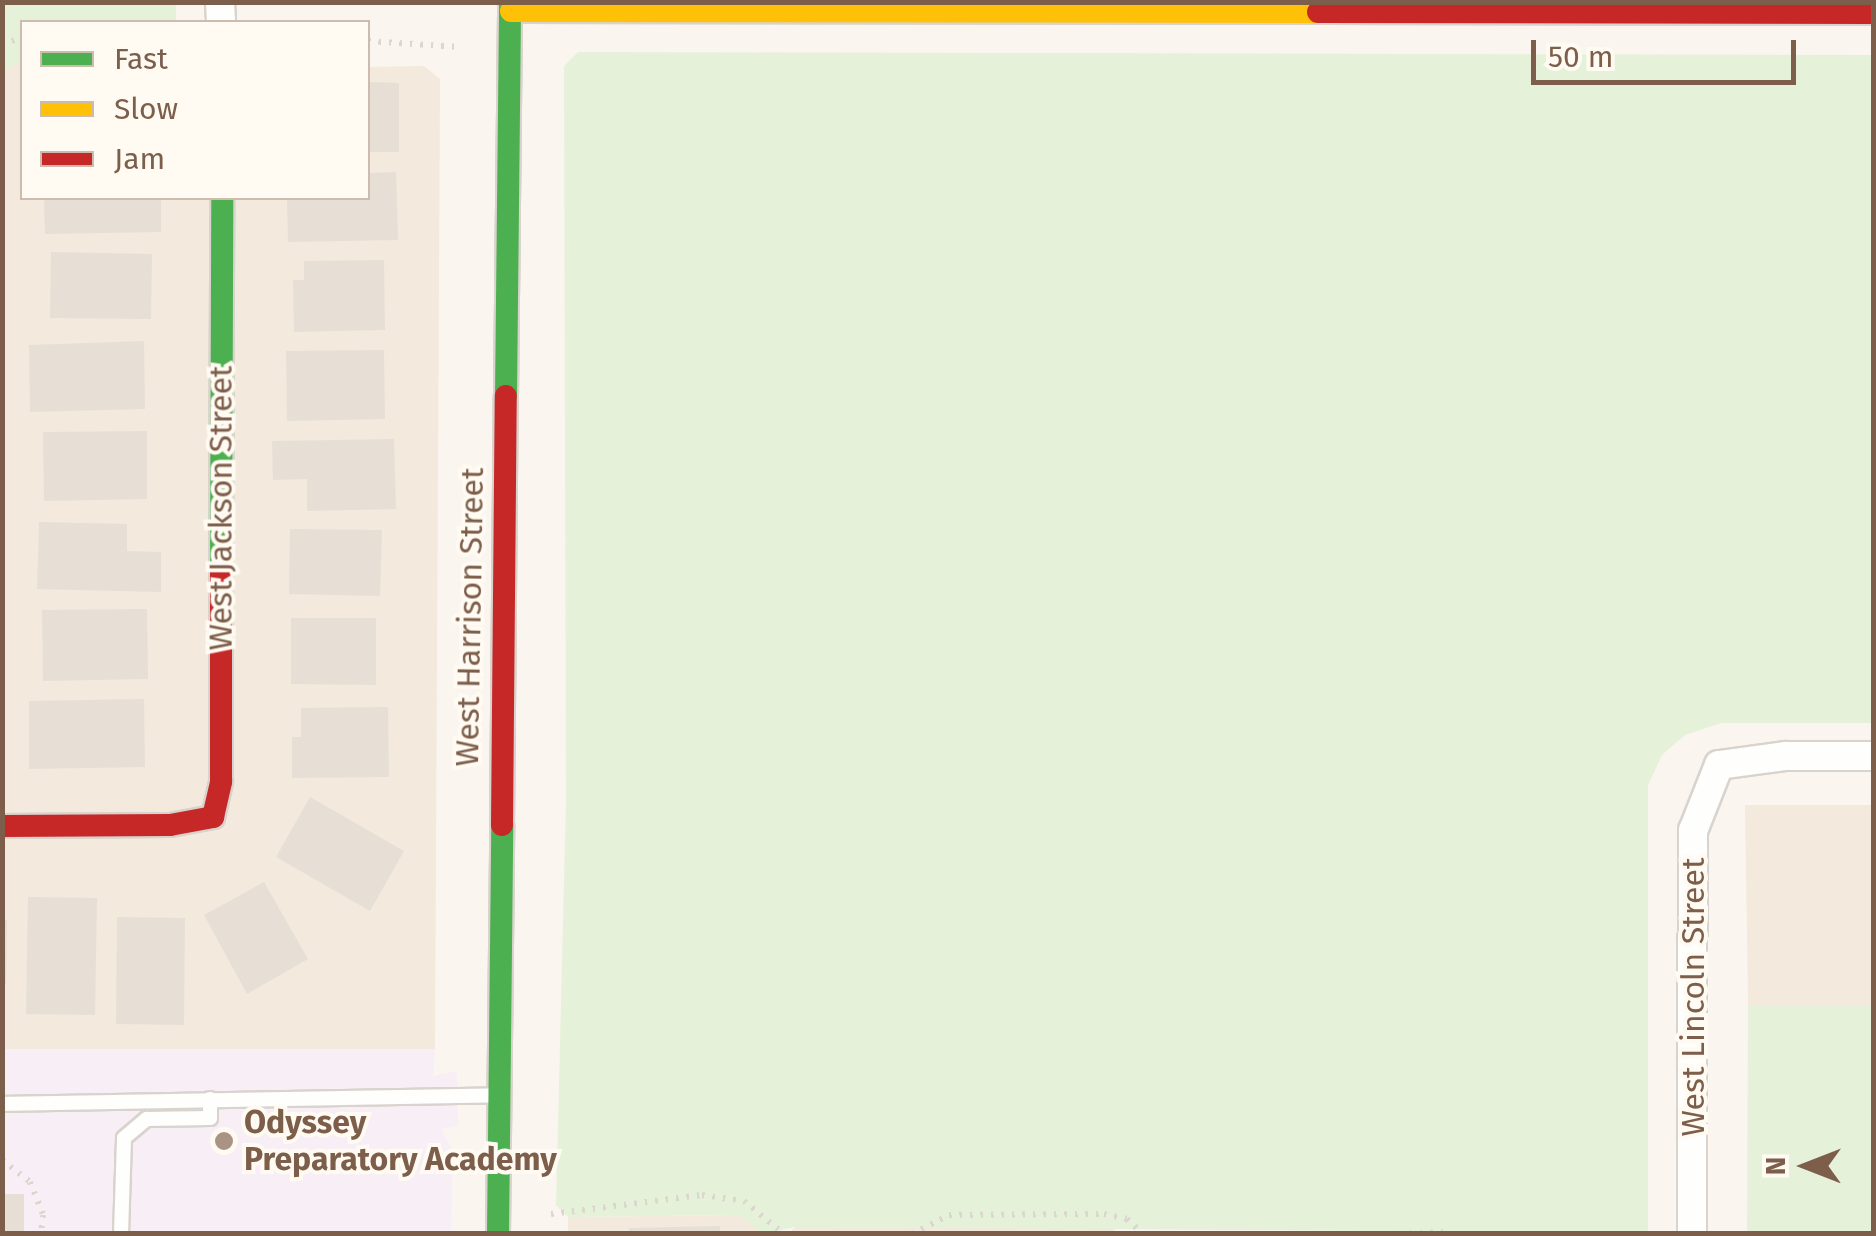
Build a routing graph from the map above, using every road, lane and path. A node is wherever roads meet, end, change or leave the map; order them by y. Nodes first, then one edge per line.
1 (510, 7) edge
2 (784, 7) edge
3 (1232, 7) edge
4 (1676, 8) edge
5 (1874, 13) edge
6 (370, 41) edge
7 (459, 46) dead end
8 (222, 200) edge
9 (1874, 756) edge
10 (2, 826) edge
11 (496, 1094) junction
12 (210, 1099) junction
13 (2, 1104) edge
14 (2, 1160) edge
15 (550, 1214) dead end
16 (1445, 1232) edge
17 (41, 1234) edge
18 (121, 1234) edge
19 (498, 1234) edge
20 (784, 1234) edge
21 (912, 1234) edge
22 (1143, 1234) edge
23 (1399, 1234) edge
24 (1692, 1234) edge

1 - 2 street
1 - 11 street, West Harrison Street
2 - 3 street
3 - 4 street
4 - 5 street
6 - 7 path
8 - 10 street, West Jackson Street
9 - 24 street, West Lincoln Street
11 - 12 lane
11 - 19 street, West Harrison Street
12 - 13 lane
12 - 18 lane
14 - 17 path
15 - 20 path
16 - 23 path
21 - 22 path

